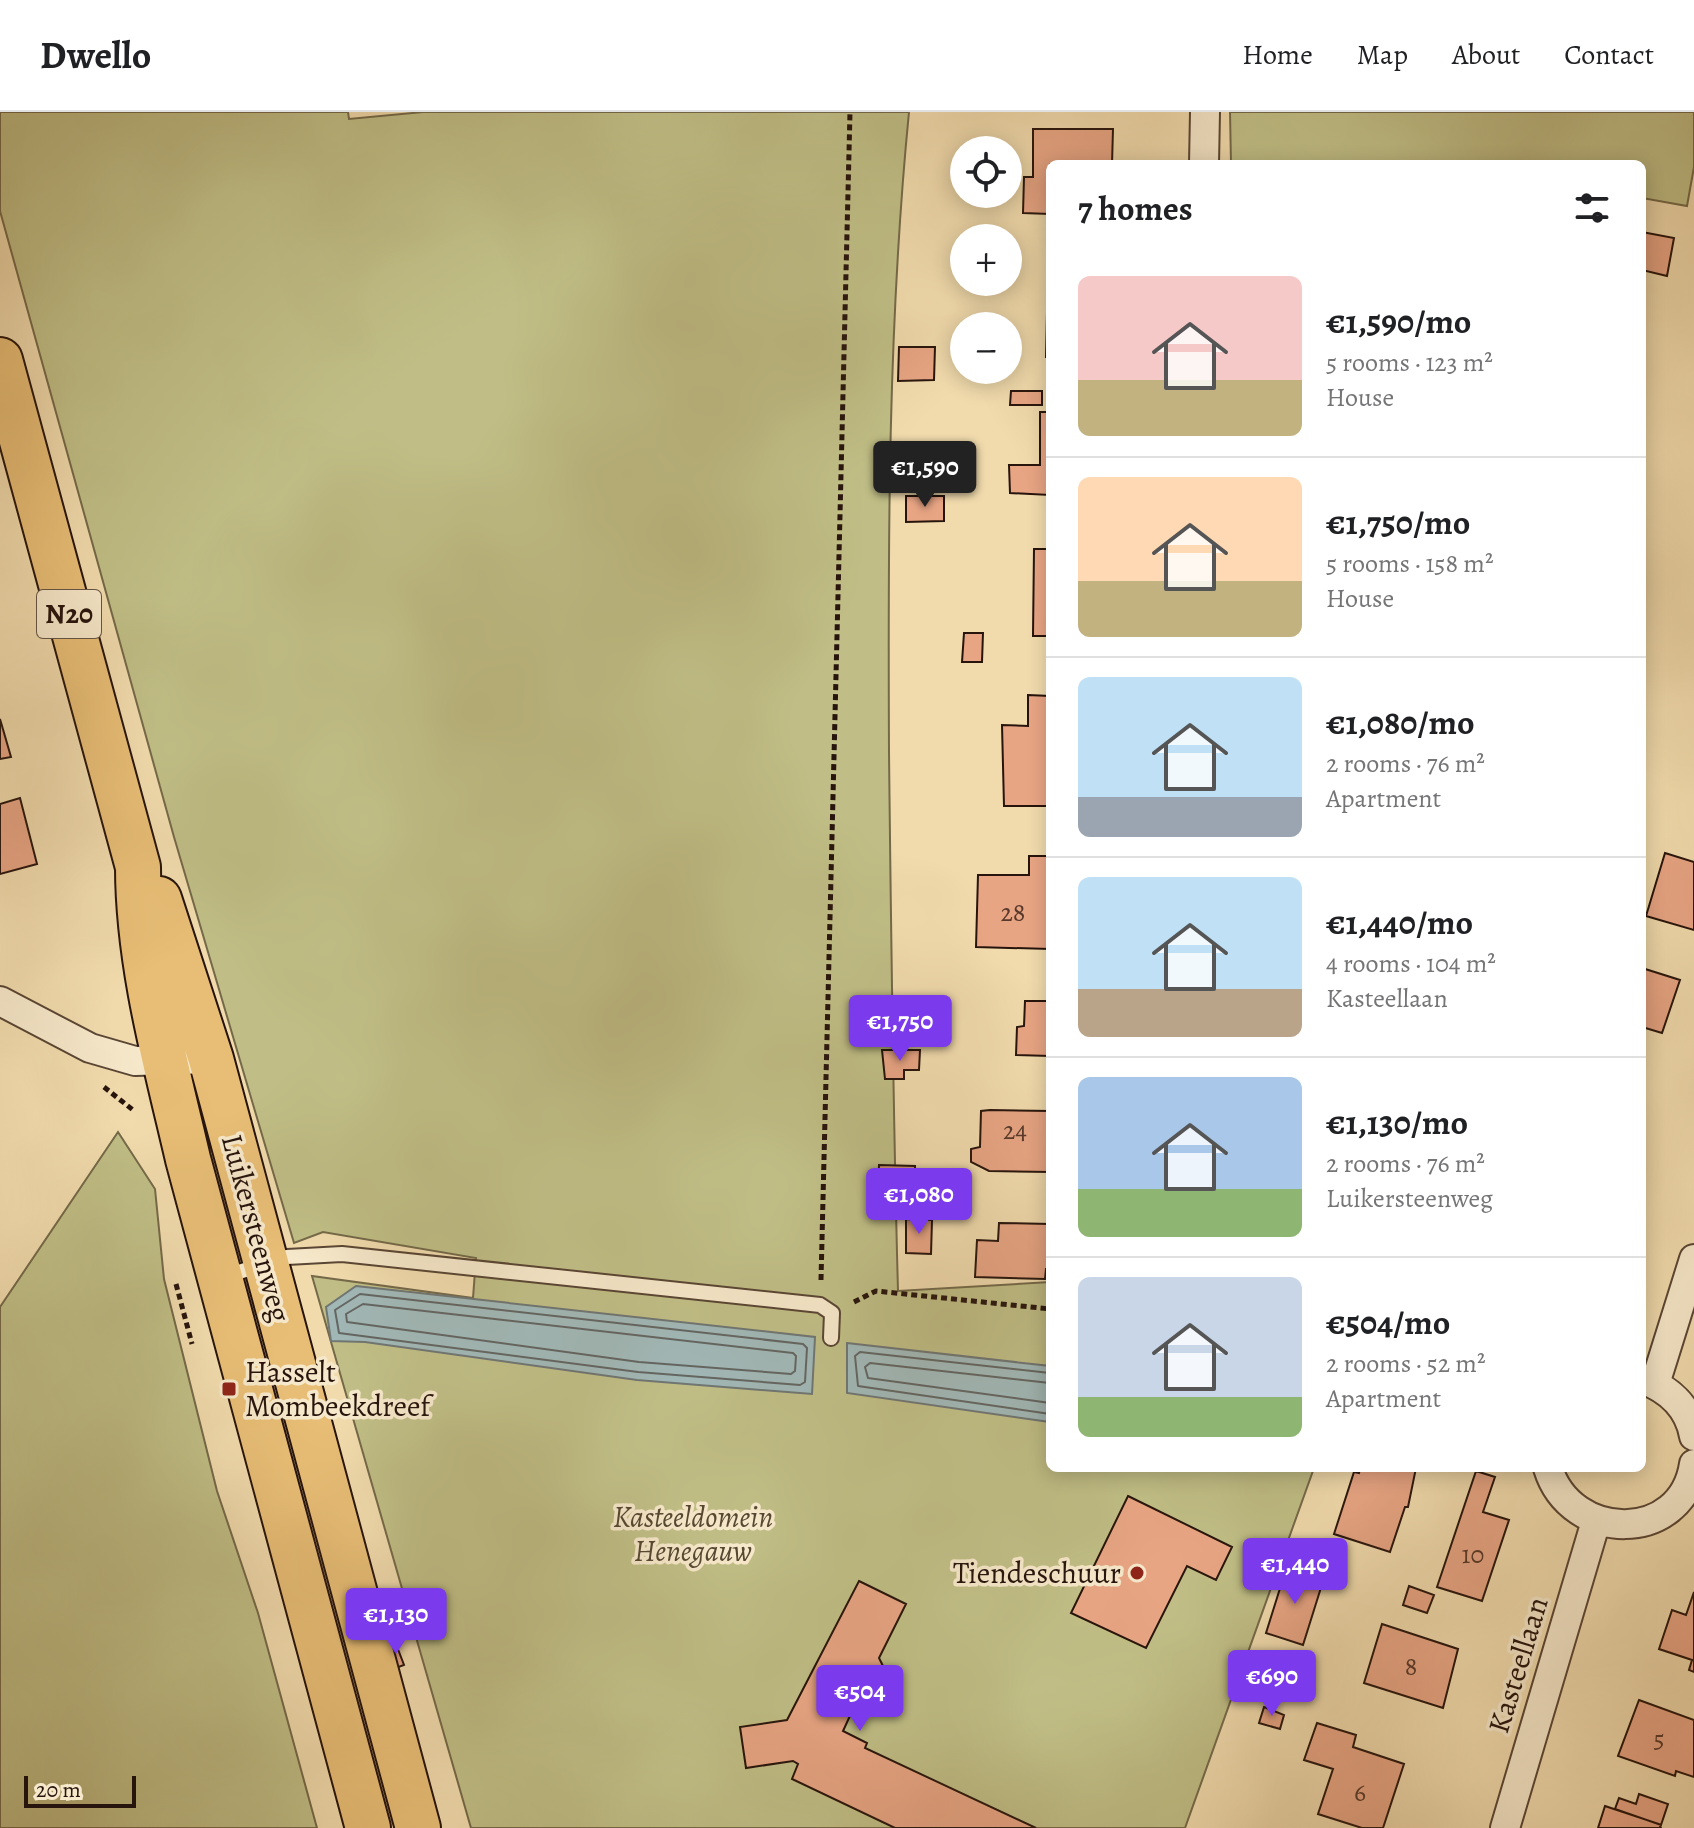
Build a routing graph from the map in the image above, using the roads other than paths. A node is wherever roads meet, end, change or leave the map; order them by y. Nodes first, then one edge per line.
1 (1205, 112) edge
2 (1204, 160) edge
3 (0, 360) edge
4 (138, 867) junction
5 (0, 1001) edge
6 (211, 1059) junction
7 (165, 1060) junction
8 (1694, 1259) edge
9 (265, 1263) junction
10 (222, 1277) junction
11 (831, 1338) dead end
12 (1649, 1382) edge
13 (1694, 1436) edge
14 (1694, 1467) edge
15 (1550, 1472) edge
16 (1596, 1521) junction
17 (368, 1828) edge
18 (418, 1828) edge
19 (1505, 1828) edge

1 - 2 street
3 - 4 main road, Luikersteenweg / N20
4 - 6 main road, Luikersteenweg / N20
4 - 7 main road, Luikersteenweg / N20
5 - 7 street
6 - 7 street
6 - 9 main road, Luikersteenweg / N20
7 - 10 main road, Luikersteenweg / N20
8 - 12 street
9 - 10 lane
9 - 11 lane
9 - 18 main road, Luikersteenweg / N20
10 - 17 main road, Luikersteenweg / N20
12 - 13 street
14 - 16 street
15 - 16 street
16 - 19 street, Kasteellaan

